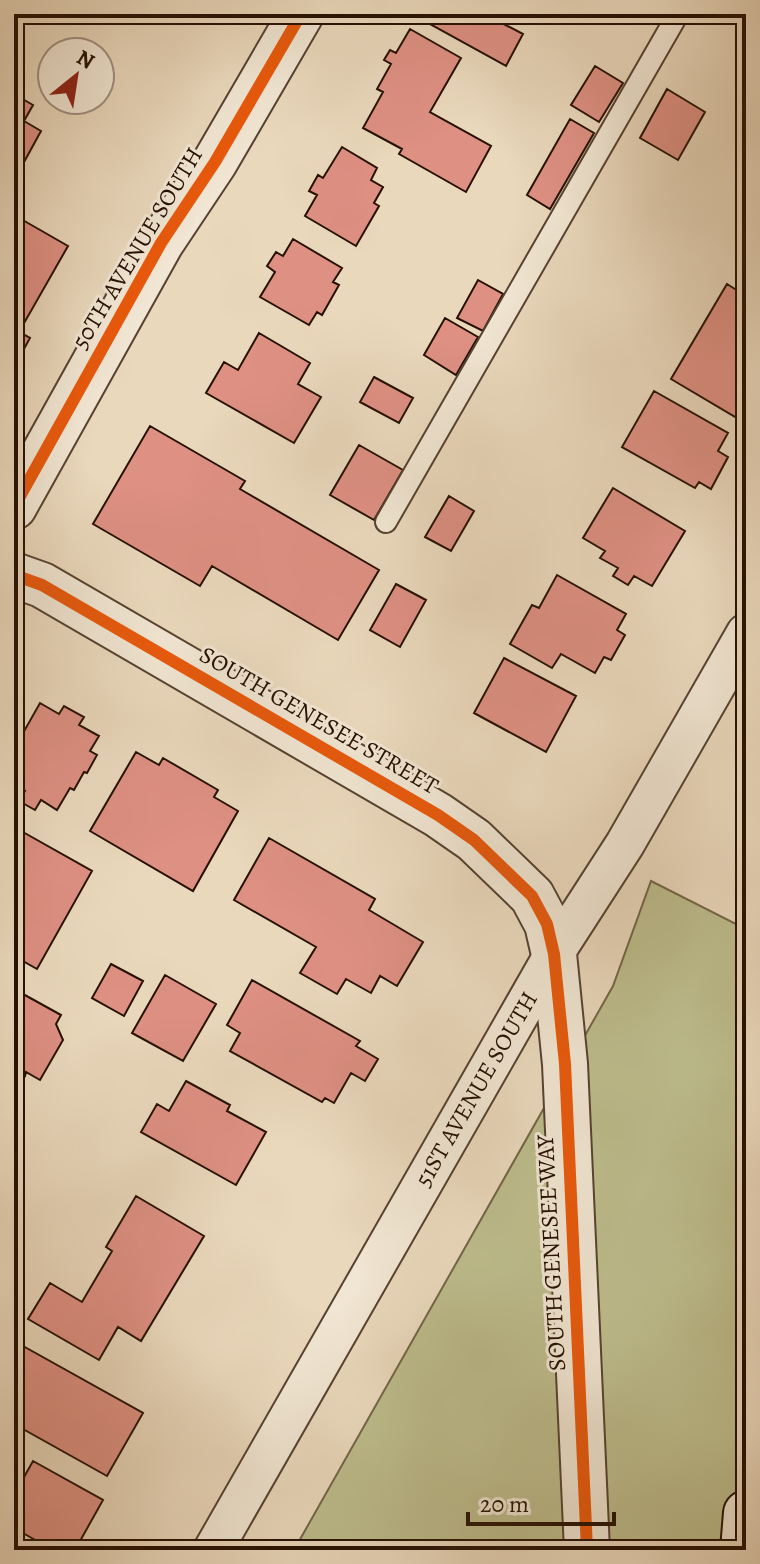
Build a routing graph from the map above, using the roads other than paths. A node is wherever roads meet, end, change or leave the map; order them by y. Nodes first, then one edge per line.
1 (301, 14) edge
2 (678, 14) edge
3 (14, 507) edge
4 (386, 522) dead end
5 (14, 575) edge
6 (746, 633) edge
7 (554, 954) junction
8 (746, 1513) edge
9 (213, 1550) edge
10 (587, 1550) edge
11 (743, 1550) edge

1 - 3 street, 50TH AVENUE SOUTH
2 - 4 lane
5 - 7 street, SOUTH GENESEE STREET
6 - 7 street, 51ST AVENUE SOUTH
7 - 9 street, 51ST AVENUE SOUTH
7 - 10 street, SOUTH GENESEE WAY
8 - 11 street

